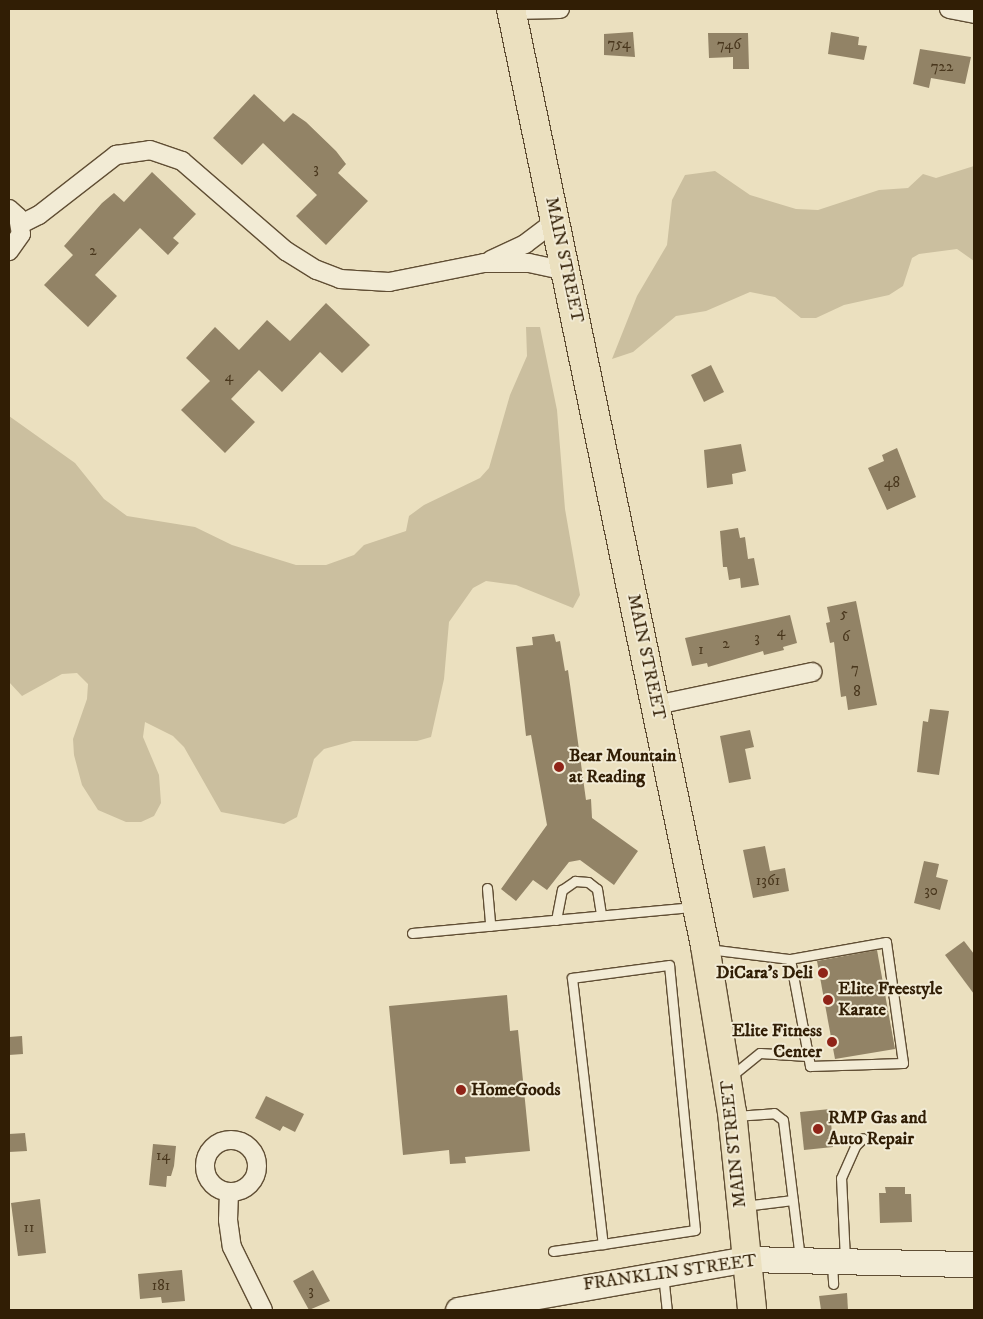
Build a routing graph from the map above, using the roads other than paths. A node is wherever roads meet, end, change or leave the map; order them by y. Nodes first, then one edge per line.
1 (560, 9) edge
2 (511, 10) edge
3 (9, 209) edge
4 (556, 221) junction
5 (21, 224) junction
6 (9, 251) edge
7 (484, 263) junction
8 (567, 271) junction
9 (813, 672) dead end
10 (656, 705) junction
11 (487, 888) dead end
12 (697, 906) junction
13 (601, 915) junction
14 (556, 920) junction
15 (490, 926) junction
16 (412, 933) dead end
17 (705, 948) junction
18 (790, 959) junction
19 (807, 1056) junction
20 (727, 1079) junction
21 (732, 1117) junction
22 (863, 1138) dead end
23 (229, 1192) dead end
24 (793, 1200) junction
25 (742, 1206) junction
26 (603, 1244) junction
27 (553, 1251) dead end
28 (746, 1259) junction
29 (800, 1259) junction
30 (839, 1259) junction
31 (974, 1264) edge
32 (663, 1272) junction
33 (833, 1284) dead end
34 (263, 1310) edge
35 (458, 1310) edge
36 (667, 1310) edge
37 (752, 1310) edge

1 - 2 street
2 - 4 main road, MAIN STREET
3 - 5 street
4 - 7 street
4 - 8 main road, MAIN STREET
5 - 6 street
5 - 7 street
7 - 8 street
8 - 10 main road, MAIN STREET
9 - 10 street
10 - 12 main road, MAIN STREET
11 - 15 lane
12 - 13 lane
12 - 17 main road, MAIN STREET
13 - 14 lane
13 - 14 lane
14 - 15 lane
15 - 16 lane
17 - 18 lane
17 - 20 main road, MAIN STREET
18 - 19 lane
18 - 19 lane
19 - 20 lane
20 - 21 main road, MAIN STREET
21 - 24 lane
21 - 25 main road, MAIN STREET
22 - 30 lane
23 - 34 street
24 - 25 lane
24 - 29 lane
25 - 28 main road, MAIN STREET
26 - 26 lane
26 - 27 lane
28 - 29 main road, FRANKLIN STREET
28 - 32 main road, FRANKLIN STREET
28 - 37 main road, MAIN STREET
29 - 30 main road, FRANKLIN STREET
30 - 31 main road, FRANKLIN STREET
30 - 33 lane
32 - 35 main road, FRANKLIN STREET
32 - 36 lane

